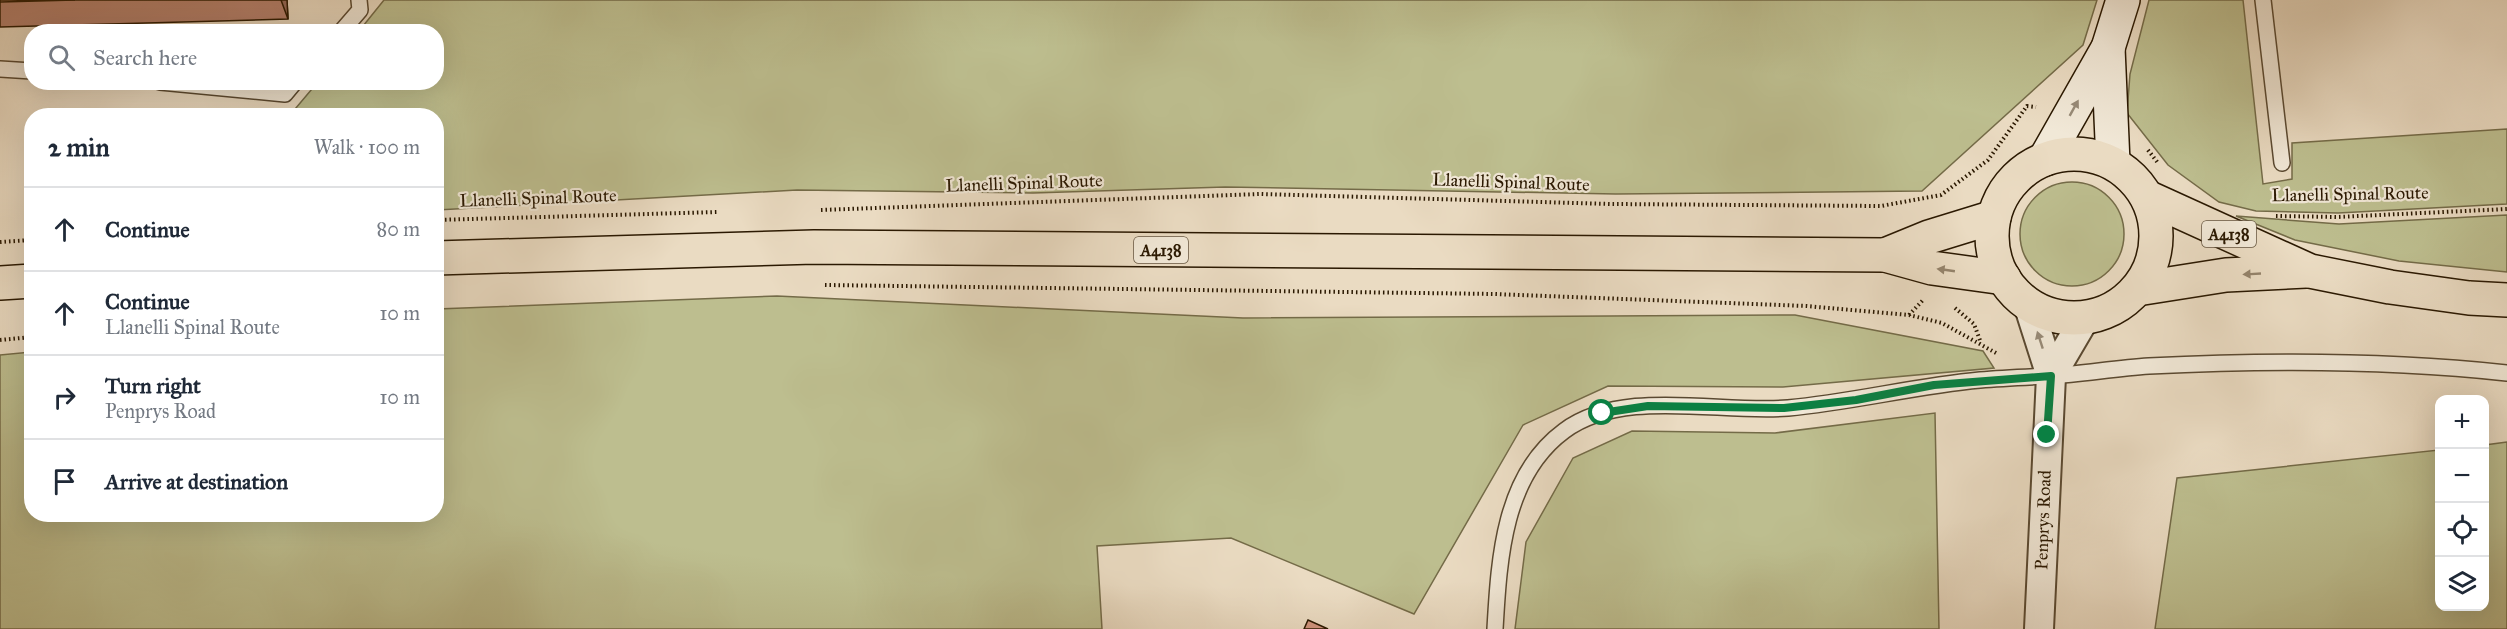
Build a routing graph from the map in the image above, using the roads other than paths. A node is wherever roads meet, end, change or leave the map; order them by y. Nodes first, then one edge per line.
1 (360, 0) edge
2 (2123, 0) edge
3 (2263, 0) edge
4 (348, 24) edge
5 (2108, 48) junction
6 (0, 69) edge
7 (24, 70) edge
8 (243, 90) edge
9 (288, 90) edge
10 (2045, 159) junction
11 (2113, 163) junction
12 (2282, 163) dead end
13 (2147, 197) junction
14 (1995, 217) junction
15 (1885, 255) junction
16 (444, 258) edge
17 (2310, 271) junction
18 (2004, 278) junction
19 (24, 282) edge
20 (0, 283) edge
21 (2138, 289) junction
22 (2507, 300) edge
23 (2028, 304) junction
24 (2085, 318) junction
25 (2507, 373) edge
26 (2051, 376) junction
27 (1495, 629) edge
28 (2039, 629) edge

1 - 4 lane
2 - 5 street
3 - 12 lane
10 -> 5 street
5 - 11 street
6 - 7 lane
8 - 9 lane
10 - 11 highway
10 - 14 highway
11 - 13 highway
13 - 17 highway, A4138
13 - 21 highway
14 - 15 highway, A4138
14 - 18 highway
15 - 16 highway, A4138
18 -> 15 highway, A4138
17 -> 21 highway, A4138
17 - 22 highway, A4138
18 - 23 highway
19 - 20 highway
21 - 24 highway
23 - 24 highway
26 -> 23 street, Penprys Road
24 - 26 street, Penprys Road
25 - 26 lane
26 - 27 lane
26 - 28 street, Penprys Road

